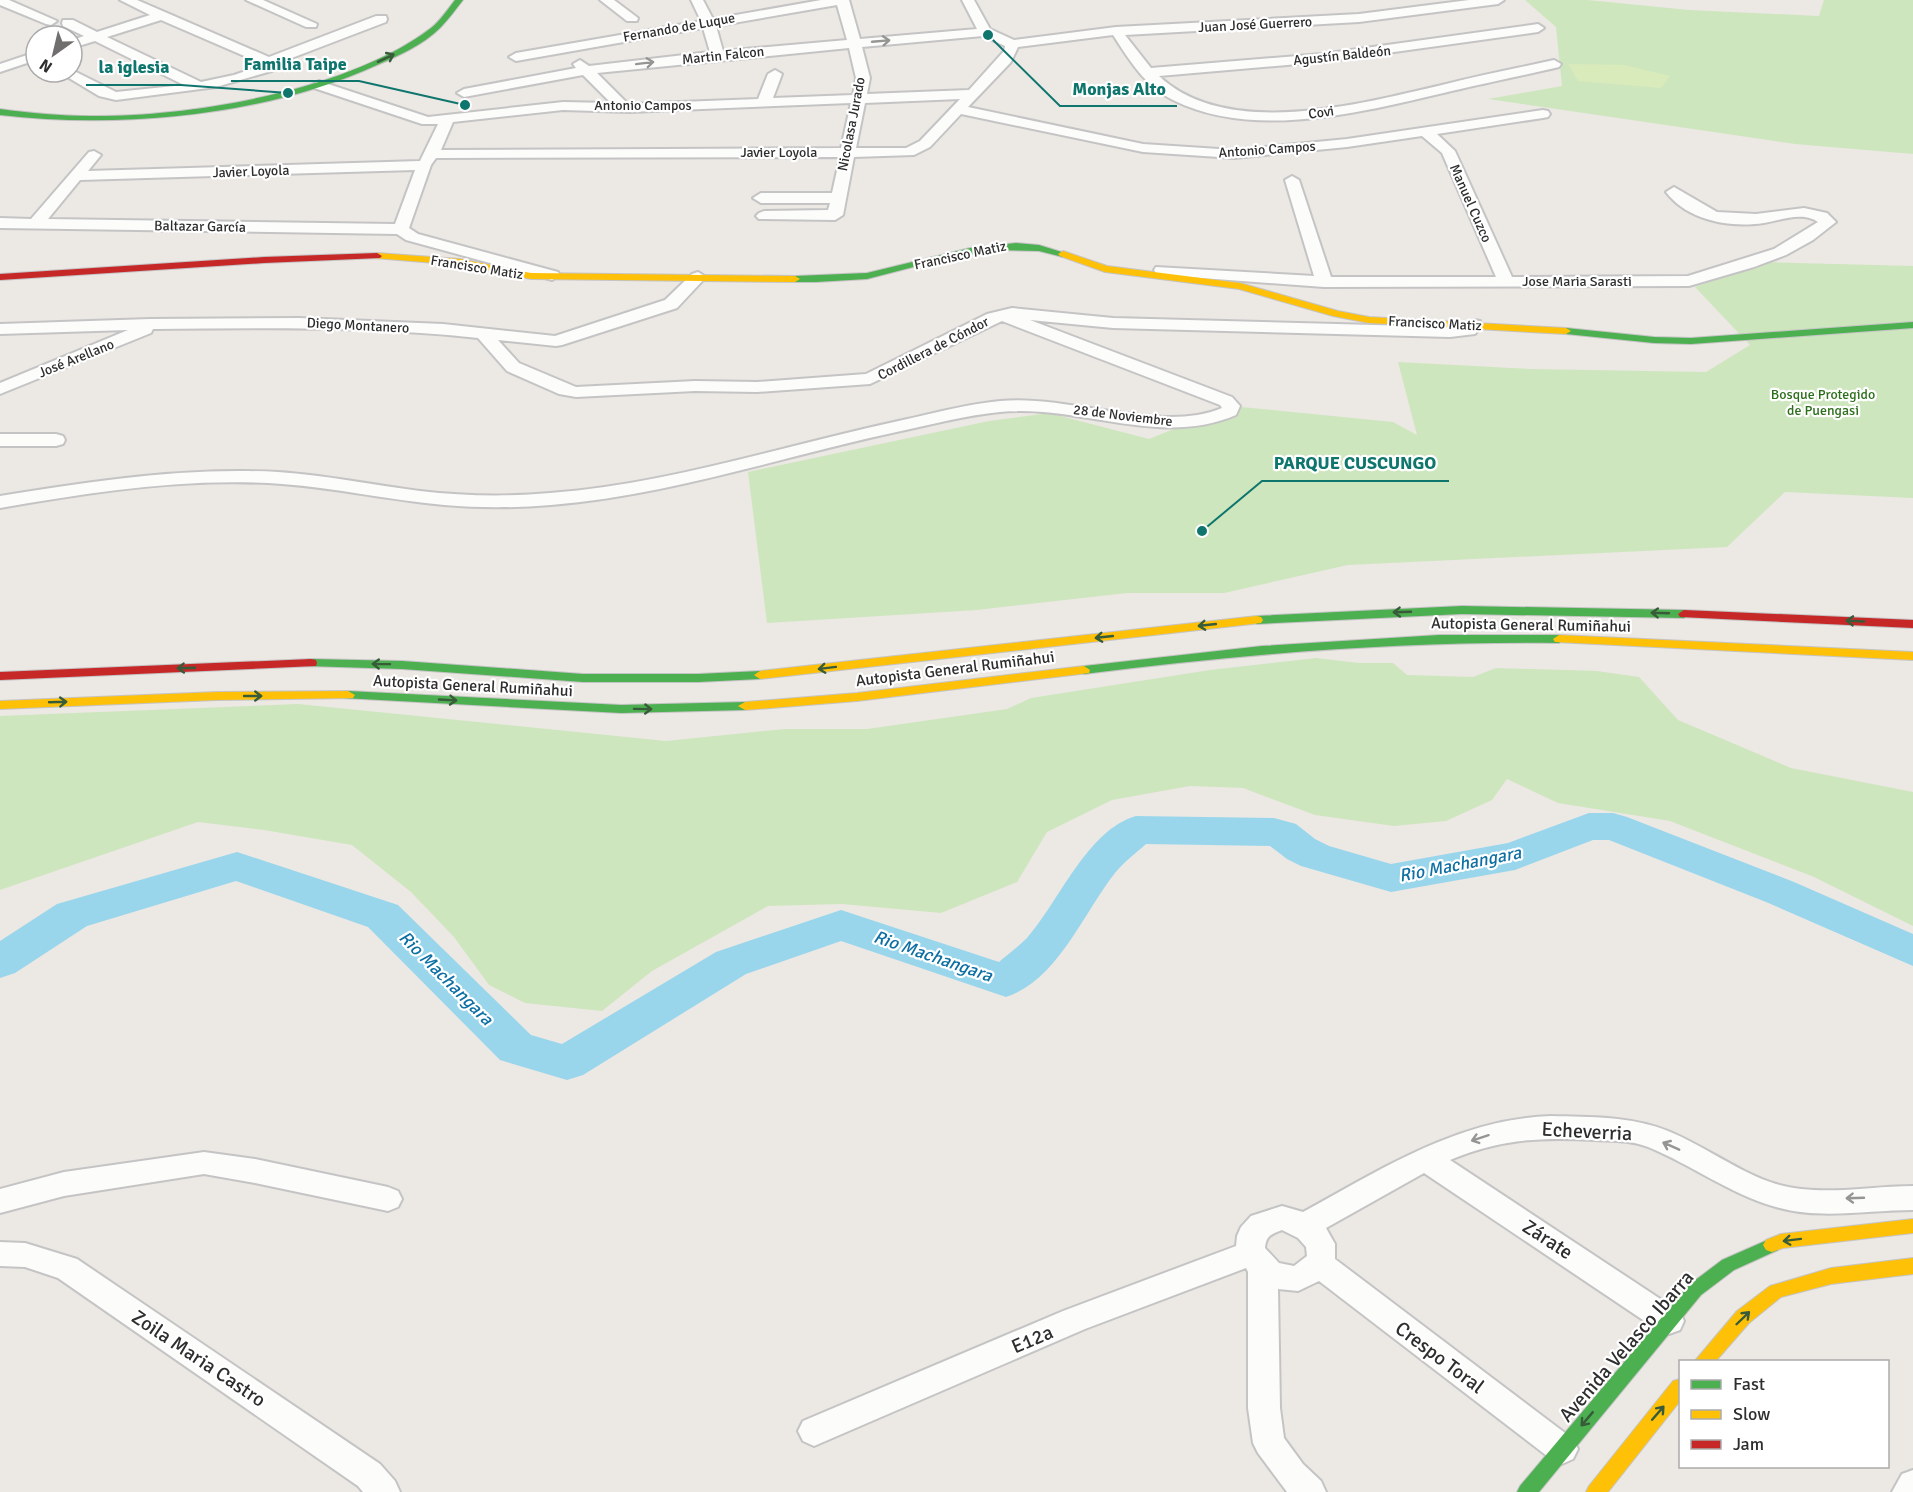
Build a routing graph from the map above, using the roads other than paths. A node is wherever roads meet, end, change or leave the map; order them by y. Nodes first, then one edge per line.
1 (126, 0) edge
2 (252, 0) edge
3 (459, 0) edge
4 (697, 0) edge
5 (842, 0) edge
6 (968, 0) edge
7 (1498, 0) edge
8 (0, 1) edge
9 (610, 1) edge
10 (164, 15) junction
11 (632, 18) dead end
12 (381, 19) dead end
13 (51, 21) dead end
14 (708, 22) junction
15 (311, 24) dead end
16 (1538, 28) dead end
17 (84, 31) edge
18 (1116, 31) junction
19 (985, 32) junction
20 (97, 36) junction
21 (84, 40) edge
22 (387, 42) dead end
23 (855, 43) junction
24 (1012, 44) junction
25 (563, 48) junction
26 (718, 55) junction
27 (516, 57) dead end
28 (24, 60) edge
29 (1554, 64) dead end
30 (269, 65) junction
31 (0, 68) edge
32 (587, 70) junction
33 (1145, 73) junction
34 (776, 74) dead end
35 (84, 82) edge
36 (319, 85) junction
37 (198, 86) junction
38 (464, 93) dead end
39 (973, 94) junction
40 (858, 98) junction
41 (0, 101) edge
42 (764, 102) junction
43 (624, 108) junction
44 (957, 110) junction
45 (0, 111) edge
46 (1543, 114) dead end
47 (447, 120) junction
48 (1426, 132) junction
49 (846, 152) junction
50 (94, 154) dead end
51 (428, 160) junction
52 (78, 176) junction
53 (1292, 180) dead end
54 (1674, 192) dead end
55 (761, 198) dead end
56 (837, 198) junction
57 (764, 216) dead end
58 (0, 223) edge
59 (36, 223) junction
60 (401, 229) junction
61 (1149, 274) junction
62 (0, 277) edge
63 (558, 277) junction
64 (698, 277) junction
65 (1506, 281) junction
66 (1324, 282) junction
67 (1002, 315) junction
68 (150, 324) junction
69 (1474, 325) junction
70 (1913, 325) edge
71 (0, 329) edge
72 (483, 333) junction
73 (0, 389) edge
74 (0, 440) edge
75 (56, 440) dead end
76 (0, 502) edge
77 (1913, 624) edge
78 (1913, 656) edge
79 (0, 676) edge
80 (0, 705) edge
81 (1426, 1159) junction
82 (1913, 1198) edge
83 (388, 1199) dead end
84 (0, 1201) edge
85 (1305, 1225) junction
86 (1913, 1226) edge
87 (0, 1254) edge
88 (1257, 1261) junction
89 (1319, 1264) junction
90 (1913, 1266) edge
91 (1669, 1321) junction
92 (1705, 1360) edge
93 (1679, 1388) edge
94 (814, 1431) dead end
95 (1562, 1449) junction
96 (1913, 1485) edge
97 (384, 1492) edge
98 (1310, 1492) edge
99 (1527, 1492) edge
100 (1597, 1492) edge
101 (1908, 1492) edge

1 - 10 street
2 - 15 street
36 -> 3 main road
4 - 14 street
5 - 14 street, Fernando de Luque
5 - 23 street, Nicolasa Jurado
6 - 19 street
7 - 18 street, Juan José Guerrero
8 - 13 street
9 - 11 street
10 - 20 street
10 - 30 street
12 - 30 street
14 - 25 street, Fernando de Luque
14 - 26 street
16 - 33 street, Agustín Baldeón
17 - 20 street
18 - 24 street, Juan José Guerrero
18 - 33 street, Covi
23 -> 19 street, Martin Falcon
19 - 24 street
20 - 21 street
20 - 37 street
22 - 41 main road
23 - 26 street, Martin Falcon
23 - 40 street, Nicolasa Jurado
24 - 39 street, Javier Loyola
25 - 27 street, Fernando de Luque
25 - 32 street
32 -> 26 street, Martin Falcon
28 - 31 street
29 - 33 street, Covi
30 - 37 street
32 - 38 street, Martin Falcon
32 - 43 street
34 - 42 street
35 - 37 street
36 - 45 main road
36 - 47 street, Antonio Campos
39 - 40 street, Antonio Campos
39 - 44 street, Javier Loyola
40 - 42 street, Antonio Campos
40 - 49 street, Nicolasa Jurado
42 - 43 street, Antonio Campos
43 - 47 street, Antonio Campos
44 - 48 street, Antonio Campos
44 - 49 street, Javier Loyola
46 - 48 street, Antonio Campos
47 - 51 street
48 - 65 street, Manuel Cuzco
49 - 51 street, Javier Loyola
49 - 56 street, Nicolasa Jurado
50 - 52 street
51 - 52 street, Javier Loyola
51 - 60 street
52 - 59 street
53 - 66 street
54 - 65 street, Jose Maria Sarasti
55 - 56 street
56 - 57 street, Nicolasa Jurado
58 - 59 street, Baltazar García
59 - 60 street, Baltazar García
60 - 63 street, Baltazar García
61 - 64 main road, Francisco Matiz
61 - 66 street, Jose Maria Sarasti
61 - 69 main road, Francisco Matiz
62 - 63 main road, Francisco Matiz
63 - 64 main road, Francisco Matiz
64 - 72 street, Diego Montanero
65 - 66 street, Jose Maria Sarasti
67 - 69 street, Cordillera de Cóndor
67 - 72 street, Cordillera de Cóndor
67 - 76 street, 28 de Noviembre
68 - 71 street, Diego Montanero
68 - 72 street, Diego Montanero
68 - 73 street, José Arellano
69 - 70 main road, Francisco Matiz
74 - 75 street
77 -> 79 main road, Autopista General Rumiñahui
80 -> 78 main road, Autopista General Rumiñahui
82 -> 81 street, Echeverria
81 - 85 street, Echeverria
81 - 91 street, Zárate
83 - 84 street
85 - 88 street
85 - 89 street
86 -> 91 main road, Avenida Velasco Ibarra
87 - 97 street, Zoila Maria Castro
88 - 89 street
88 - 94 street, E12a
88 - 98 street
89 - 95 street, Crespo Toral
92 -> 90 main road
91 -> 95 main road, Avenida Velasco Ibarra
100 -> 93 main road
95 - 99 main road, Avenida Velasco Ibarra
96 - 101 street

